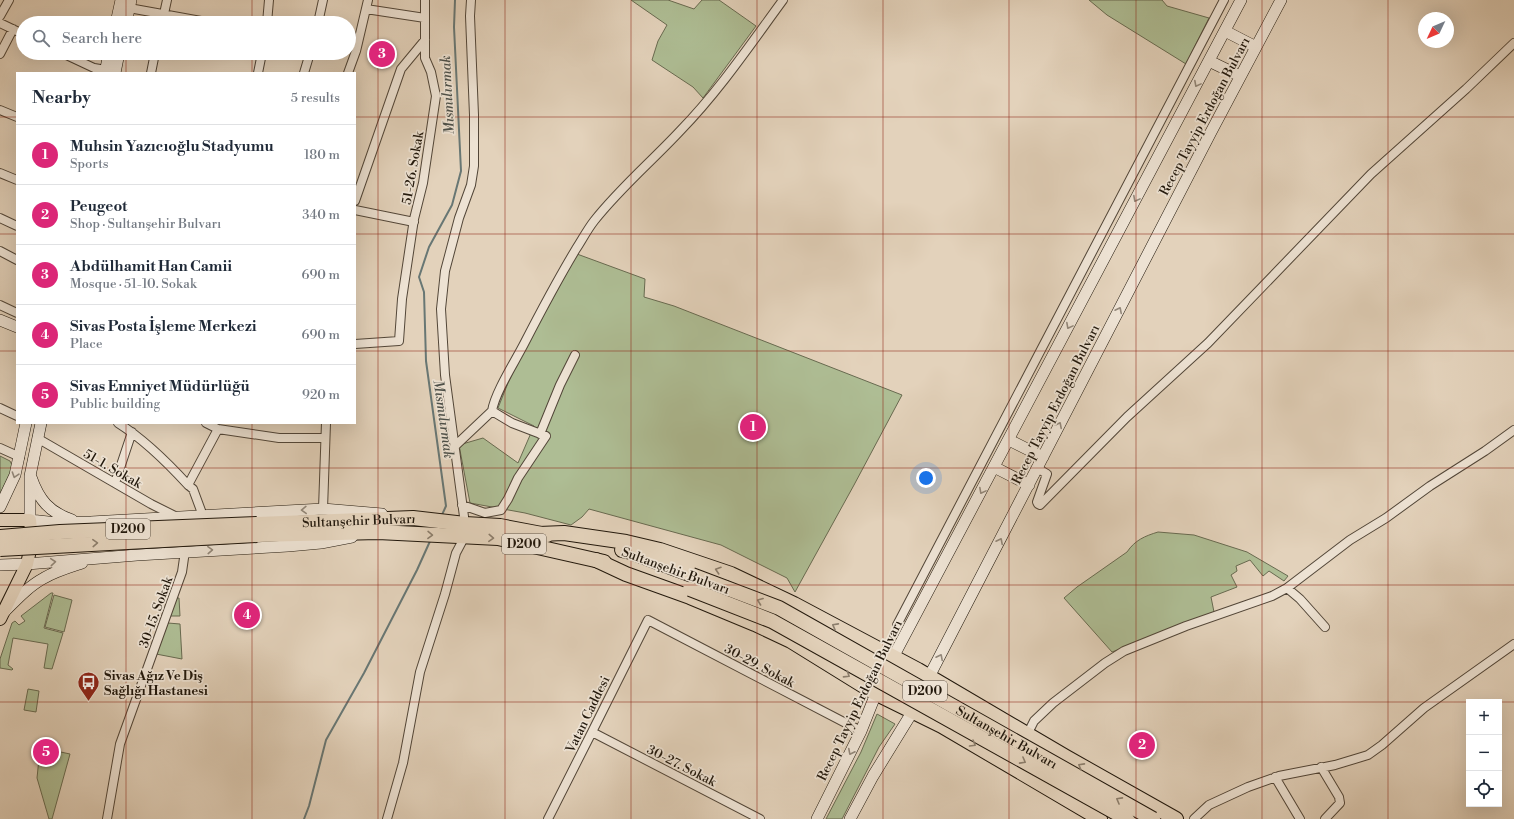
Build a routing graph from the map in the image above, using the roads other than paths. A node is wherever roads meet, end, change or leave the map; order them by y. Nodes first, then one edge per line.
1 (9, 0) edge
2 (121, 0) edge
3 (167, 0) edge
4 (269, 0) edge
5 (323, 0) edge
6 (368, 0) edge
7 (425, 0) edge
8 (470, 0) edge
9 (783, 0) edge
10 (1224, 0) edge
11 (1241, 0) edge
12 (1281, 0) edge
13 (130, 4) edge
14 (366, 9) junction
15 (0, 16) edge
16 (118, 16) edge
17 (127, 16) edge
18 (156, 16) edge
19 (164, 16) edge
20 (268, 16) edge
21 (320, 16) edge
22 (425, 18) junction
23 (0, 22) edge
24 (13, 29) junction
25 (16, 30) edge
26 (1225, 31) junction
27 (1204, 38) junction
28 (356, 39) edge
29 (425, 40) junction
30 (1514, 43) edge
31 (1217, 46) junction
32 (1256, 47) junction
33 (0, 54) edge
34 (74, 60) edge
35 (109, 60) edge
36 (115, 60) edge
37 (154, 60) edge
38 (261, 60) edge
39 (308, 60) edge
40 (350, 60) edge
41 (1209, 61) junction
42 (94, 71) edge
43 (109, 72) edge
44 (151, 72) edge
45 (258, 72) edge
46 (304, 72) edge
47 (348, 72) edge
48 (1240, 76) junction
49 (0, 110) edge
50 (16, 117) edge
51 (0, 173) edge
52 (16, 180) edge
53 (356, 198) edge
54 (356, 210) edge
55 (0, 218) edge
56 (414, 222) junction
57 (16, 226) edge
58 (0, 251) edge
59 (16, 259) edge
60 (0, 305) edge
61 (16, 313) edge
62 (0, 320) edge
63 (16, 327) edge
64 (356, 344) edge
65 (575, 355) dead end
66 (0, 408) edge
67 (492, 410) junction
68 (16, 416) edge
69 (26, 424) edge
70 (41, 424) edge
71 (122, 424) edge
72 (208, 424) edge
73 (326, 424) edge
74 (218, 429) junction
75 (1514, 430) edge
76 (132, 432) junction
77 (540, 434) junction
78 (38, 438) junction
79 (324, 438) junction
80 (1009, 440) junction
81 (992, 445) junction
82 (455, 446) junction
83 (0, 448) edge
84 (1002, 452) junction
85 (20, 457) junction
86 (1043, 457) junction
87 (994, 467) junction
88 (1037, 468) junction
89 (30, 473) junction
90 (115, 483) junction
91 (188, 485) junction
92 (1029, 485) junction
93 (462, 505) junction
94 (0, 507) edge
95 (323, 509) junction
96 (203, 516) junction
97 (177, 517) junction
98 (412, 518) junction
99 (0, 520) edge
100 (30, 520) junction
101 (78, 523) junction
102 (257, 530) junction
103 (459, 530) junction
104 (378, 532) junction
105 (539, 534) junction
106 (0, 537) edge
107 (0, 549) edge
108 (186, 552) junction
109 (97, 557) junction
110 (596, 560) junction
111 (27, 564) junction
112 (0, 565) edge
113 (691, 582) junction
114 (1287, 588) junction
115 (2, 610) edge
116 (648, 620) joint
117 (897, 625) dead end
118 (1325, 627) dead end
119 (1514, 644) edge
120 (893, 657) junction
121 (930, 678) junction
122 (876, 693) junction
123 (913, 713) junction
124 (861, 731) junction
125 (592, 732) junction
126 (1027, 735) junction
127 (1321, 767) junction
128 (1275, 778) junction
129 (107, 819) edge
130 (387, 819) edge
131 (548, 819) edge
132 (760, 819) edge
133 (816, 819) edge
134 (850, 819) edge
135 (1100, 819) edge
136 (1127, 819) edge
137 (1153, 819) edge
138 (1176, 819) edge
139 (1194, 819) edge
140 (1300, 819) edge
141 (1325, 819) edge

1 - 15 street
2 - 16 street
3 - 19 street
4 - 20 street
5 - 21 street
6 - 14 street
7 - 22 street, 51-26. Sokak
8 - 82 street
9 - 67 street
10 - 27 street
11 - 26 street, Recep Tayyip Erdoğan Bulvarı
12 - 32 street, Recep Tayyip Erdoğan Bulvarı
13 - 17 street
13 - 18 street
14 - 22 street
14 - 28 street
22 - 29 street, 51-26. Sokak
23 - 24 street
24 - 25 street
24 - 33 street
26 - 31 street, Recep Tayyip Erdoğan Bulvarı
26 - 32 street
27 - 31 street
27 - 81 street
29 - 53 street
29 - 56 street, 51-26. Sokak
30 - 88 street
31 - 41 street, Recep Tayyip Erdoğan Bulvarı
32 - 48 street, Recep Tayyip Erdoğan Bulvarı
34 - 42 street
35 - 43 street
36 - 43 street
37 - 44 street
38 - 45 street
39 - 46 street
40 - 47 street
41 - 48 street
41 -> 80 street, Recep Tayyip Erdoğan Bulvarı
42 - 43 street
86 -> 48 street, Recep Tayyip Erdoğan Bulvarı
49 - 50 street
51 - 52 street
54 - 56 street
55 - 57 street
56 - 64 street, 51-26. Sokak
58 - 59 street
60 - 61 street
62 - 63 street
65 - 77 street
66 - 68 street
67 - 77 street
67 - 82 street
69 - 85 street
70 - 78 street
71 - 76 street
72 - 74 street
73 - 79 street
74 - 79 street
74 - 91 street
75 - 114 street
76 - 90 street
76 - 91 street
77 - 93 street
78 - 89 street
78 - 90 street, 51-1. Sokak
79 - 95 street
80 - 84 street, Recep Tayyip Erdoğan Bulvarı
80 - 86 street
81 - 84 street
81 - 117 street
82 - 93 street
83 - 85 street
84 - 87 street, Recep Tayyip Erdoğan Bulvarı
85 -> 94 street
86 - 88 street, Recep Tayyip Erdoğan Bulvarı
87 - 92 street
87 -> 120 street, Recep Tayyip Erdoğan Bulvarı
88 - 92 street, Recep Tayyip Erdoğan Bulvarı
89 - 100 street
89 - 101 street
90 - 97 street, 51-1. Sokak
91 - 96 street
121 -> 92 street, Recep Tayyip Erdoğan Bulvarı
93 - 103 street
95 -> 96 street
95 - 98 street
96 - 97 street
97 - 101 street
98 - 102 highway, Sultanşehir Bulvarı / D200
98 - 103 highway, Sultanşehir Bulvarı / D200
99 - 100 main road
100 - 101 street
100 - 111 main road
102 - 104 highway, Sultanşehir Bulvarı / D200
102 - 106 highway, Sultanşehir Bulvarı / D200, bridge
107 -> 102 highway, Sultanşehir Bulvarı / D200, bridge
104 -> 103 highway, Sultanşehir Bulvarı / D200
103 - 105 highway, Sultanşehir Bulvarı / D200
103 -> 110 highway, Sultanşehir Bulvarı / D200
103 - 130 street
108 -> 104 street
105 - 113 highway, Sultanşehir Bulvarı / D200
120 -> 105 highway
108 - 109 street
108 - 129 street, 30-15. Sokak
111 -> 109 street
109 - 115 street
110 - 113 highway, Sultanşehir Bulvarı / D200
110 -> 122 highway
111 - 112 street
111 - 115 main road
113 -> 136 highway, Sultanşehir Bulvarı / D200, bridge
137 -> 113 highway, Sultanşehir Bulvarı / D200, bridge
114 - 118 street
114 - 126 street
116 - 124 street, 30-29. Sokak
116 - 125 street, Vatan Caddesi
119 - 127 street
120 - 121 highway
120 - 122 street, Recep Tayyip Erdoğan Bulvarı
121 - 123 street, Recep Tayyip Erdoğan Bulvarı
121 - 126 highway
122 - 123 highway
122 - 124 street, Recep Tayyip Erdoğan Bulvarı
123 - 134 street, Recep Tayyip Erdoğan Bulvarı
123 -> 135 highway
124 -> 133 street, Recep Tayyip Erdoğan Bulvarı
125 - 131 street, Vatan Caddesi
125 - 132 street, 30-27. Sokak
138 -> 126 highway
127 - 128 street
127 - 141 street
128 - 139 street
128 - 140 street

